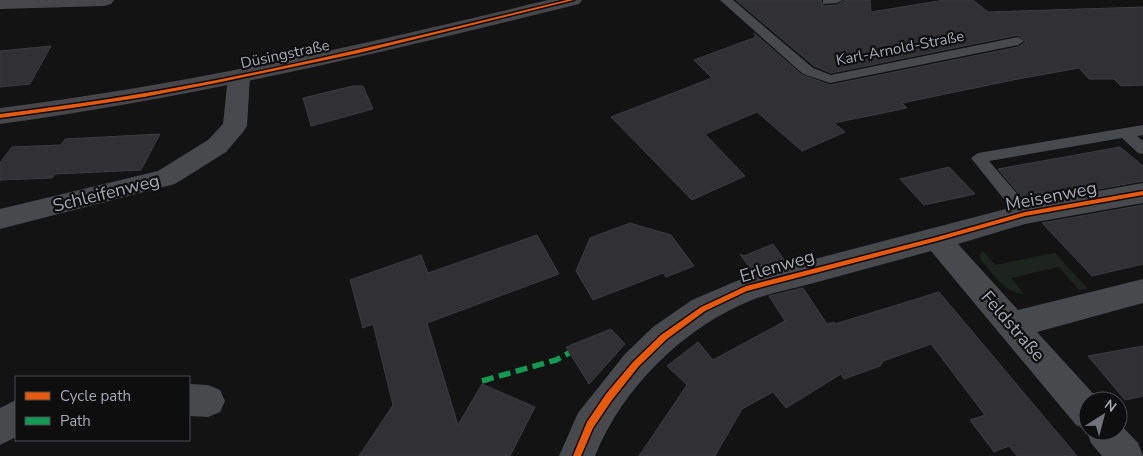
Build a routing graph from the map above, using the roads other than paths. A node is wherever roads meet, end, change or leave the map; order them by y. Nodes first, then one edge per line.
1 (104, 0) edge
2 (572, 0) edge
3 (726, 0) edge
4 (0, 2) edge
5 (1018, 41) dead end
6 (240, 76) junction
7 (0, 116) edge
8 (1143, 130) edge
9 (1125, 133) junction
10 (1143, 149) edge
11 (1143, 193) edge
12 (1025, 214) junction
13 (0, 219) edge
14 (937, 240) junction
15 (1143, 292) edge
16 (1012, 325) junction
17 (1078, 401) edge
18 (15, 419) edge
19 (0, 428) edge
20 (1112, 441) edge
21 (577, 456) edge
22 (1125, 456) edge

1 - 4 main road
2 - 6 main road, Düsingstraße
3 - 5 lane, Karl-Arnold-Straße
6 - 7 main road, Düsingstraße
6 - 13 street, Schleifenweg
8 - 9 lane, Meisenweg
9 - 10 lane
9 - 12 lane, Meisenweg
11 - 12 street, Meisenweg
12 - 14 street, Meisenweg
14 - 16 street, Feldstraße
14 - 21 street, Erlenweg
15 - 16 street
16 - 17 street, Feldstraße
18 - 19 street
20 - 22 street

